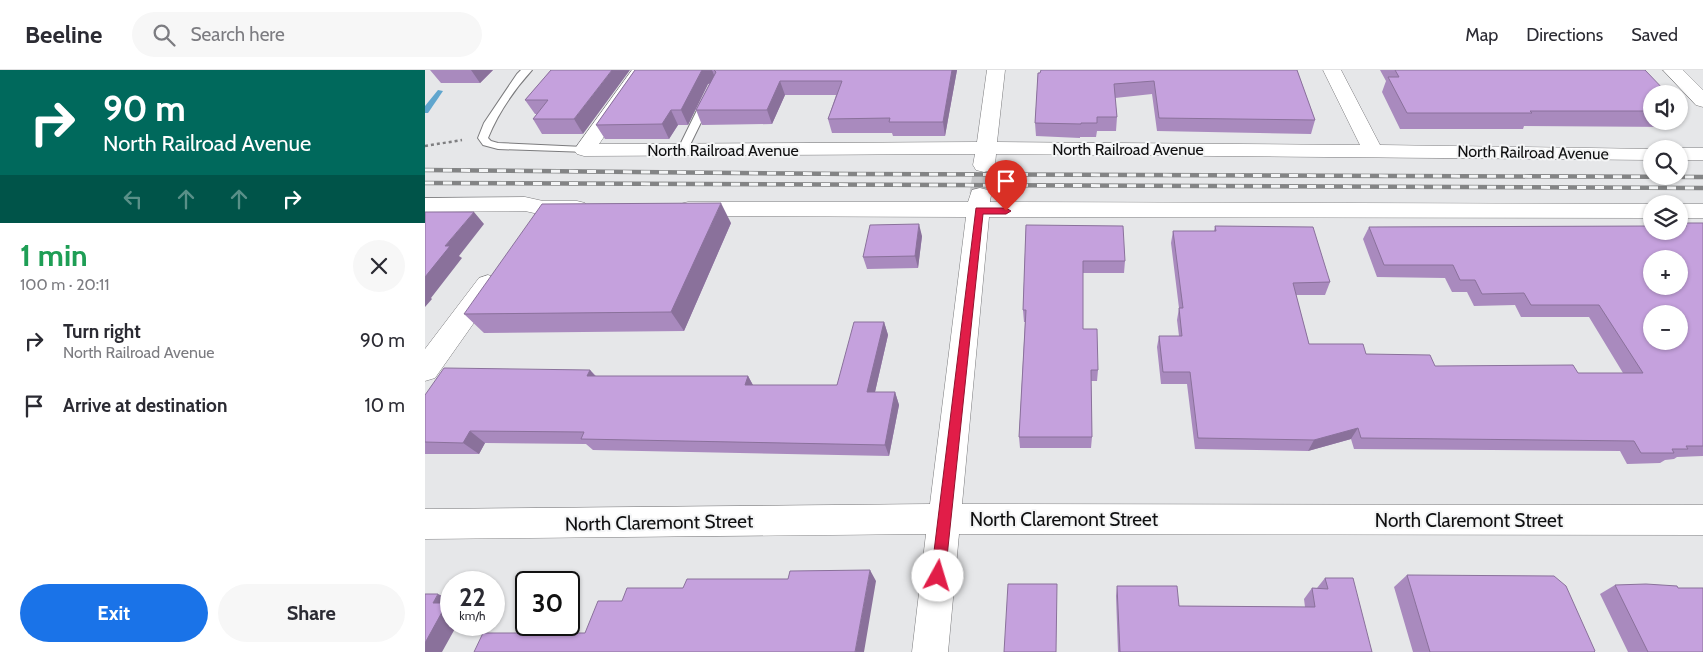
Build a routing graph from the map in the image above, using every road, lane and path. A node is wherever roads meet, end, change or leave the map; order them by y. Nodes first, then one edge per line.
1 (527, 70) edge
2 (641, 70) edge
3 (995, 70) edge
4 (1332, 70) edge
5 (1672, 70) edge
6 (711, 93) edge
7 (1703, 101) edge
8 (459, 141) dead end
9 (425, 146) edge
10 (584, 150) junction
11 (682, 151) junction
12 (1373, 151) junction
13 (1643, 154) edge
14 (1688, 154) edge
15 (1703, 154) edge
16 (985, 158) junction
17 (980, 203) junction
18 (425, 205) edge
19 (543, 208) junction
20 (602, 208) edge
21 (671, 209) edge
22 (1643, 211) edge
23 (1688, 211) edge
24 (1703, 211) edge
25 (526, 231) edge
26 (503, 262) edge
27 (425, 370) edge
28 (944, 519) junction
29 (1703, 520) edge
30 (425, 524) edge
31 (930, 652) edge

1 - 10 lane
2 - 10 street
3 - 16 street
4 - 12 street
5 - 7 street
6 - 11 lane
8 - 9 path
10 - 11 street, North Railroad Avenue
11 - 16 street, North Railroad Avenue
12 - 13 street, North Railroad Avenue
12 - 16 street, North Railroad Avenue
14 - 15 street
17 - 21 street
17 - 22 street
17 - 28 street
18 - 19 street
19 - 20 street
19 - 25 street
23 - 24 street
26 - 27 street
28 - 29 street, North Claremont Street
28 - 30 street, North Claremont Street
28 - 31 street

